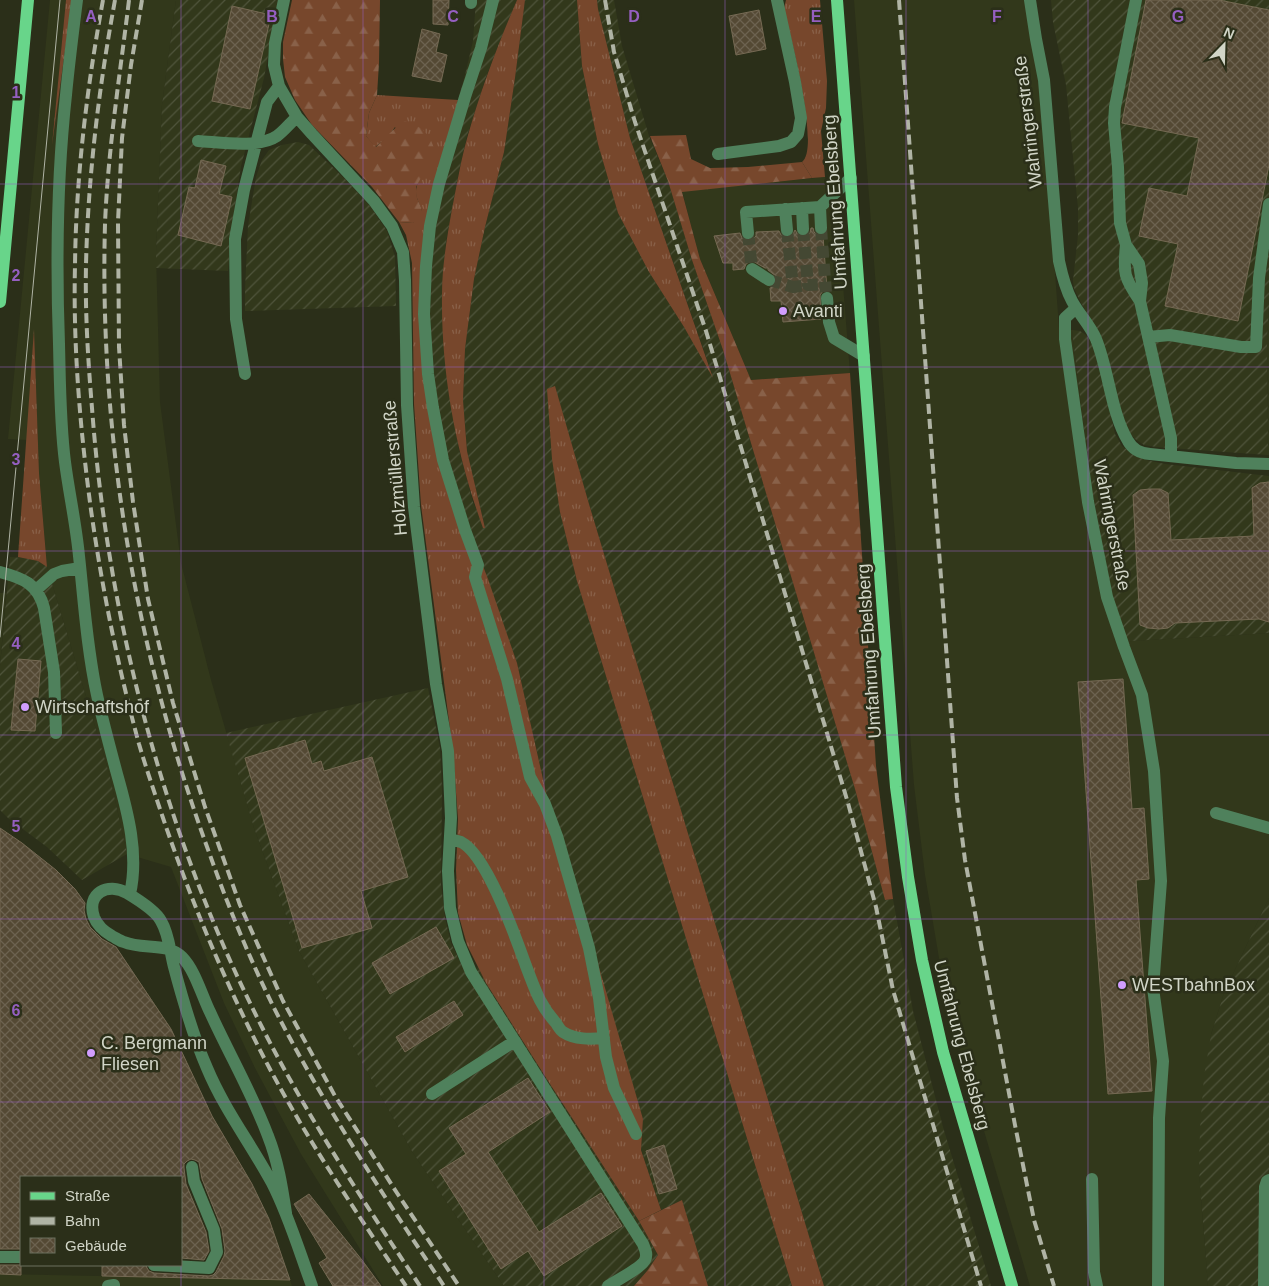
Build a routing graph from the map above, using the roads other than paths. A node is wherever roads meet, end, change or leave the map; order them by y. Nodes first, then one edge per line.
1 (28, 0) edge
2 (77, 0) edge
3 (284, 0) edge
4 (492, 0) edge
5 (777, 0) edge
6 (838, 0) edge
7 (1030, 0) edge
8 (1136, 0) edge
9 (279, 86) junction
10 (297, 117) junction
11 (198, 140) dead end
12 (256, 143) junction
13 (718, 154) dead end
14 (851, 178) junction
15 (1269, 204) edge
16 (820, 207) junction
17 (802, 208) junction
18 (785, 209) junction
19 (821, 228) tunnel mouth
20 (804, 229) tunnel mouth
21 (787, 230) tunnel mouth
22 (748, 233) tunnel mouth
23 (752, 269) dead end
24 (769, 280) tunnel mouth
25 (826, 298) tunnel mouth
26 (0, 302) edge
27 (1076, 308) junction
28 (1148, 337) junction
29 (864, 356) junction
30 (245, 374) dead end
31 (1172, 456) junction
32 (1269, 464) edge
33 (80, 568) junction
34 (0, 572) edge
35 (36, 590) junction
36 (56, 733) dead end
37 (1216, 813) dead end
38 (1269, 828) edge
39 (450, 840) junction
40 (130, 894) junction
41 (170, 949) junction
42 (604, 1038) junction
43 (515, 1041) junction
44 (432, 1094) dead end
45 (636, 1134) dead end
46 (192, 1167) dead end
47 (1092, 1179) dead end
48 (1269, 1180) edge
49 (286, 1213) junction
50 (0, 1257) edge
51 (20, 1258) edge
52 (172, 1266) edge
53 (114, 1285) edge
54 (108, 1286) edge
55 (312, 1286) edge
56 (608, 1286) edge
57 (1012, 1286) edge
58 (1097, 1286) edge
59 (1158, 1286) edge
60 (1264, 1286) edge

1 - 26 main road
2 - 33 street
3 - 9 street, Holzmüllerstraße
4 - 42 street
5 - 13 street
6 - 14 main road, Umfahrung Ebelsberg
7 - 27 street, Wahringerstraße
8 - 28 street
9 - 10 street, Holzmüllerstraße
9 - 12 street
10 - 12 street
10 - 39 street, Holzmüllerstraße
11 - 12 street
12 - 30 street
14 - 16 street
14 - 29 main road, Umfahrung Ebelsberg
15 - 28 street
16 - 17 street
16 - 19 street
17 - 18 street
17 - 20 street
18 - 21 street
18 - 22 street
23 - 24 street
25 - 29 street
27 - 31 street
27 - 59 street, Wahringerstraße
28 - 31 street
29 - 57 main road, Umfahrung Ebelsberg
31 - 32 street
33 - 35 street
33 - 40 street
34 - 35 street
35 - 36 street
37 - 38 street
39 - 42 street
39 - 43 street, Holzmüllerstraße
40 - 41 street
40 - 41 street
41 - 49 street
41 - 49 street
42 - 45 street
43 - 44 street
43 - 56 street, Holzmüllerstraße
46 - 52 street
47 - 58 street
48 - 60 street
49 - 55 street
50 - 51 street
53 - 54 street

